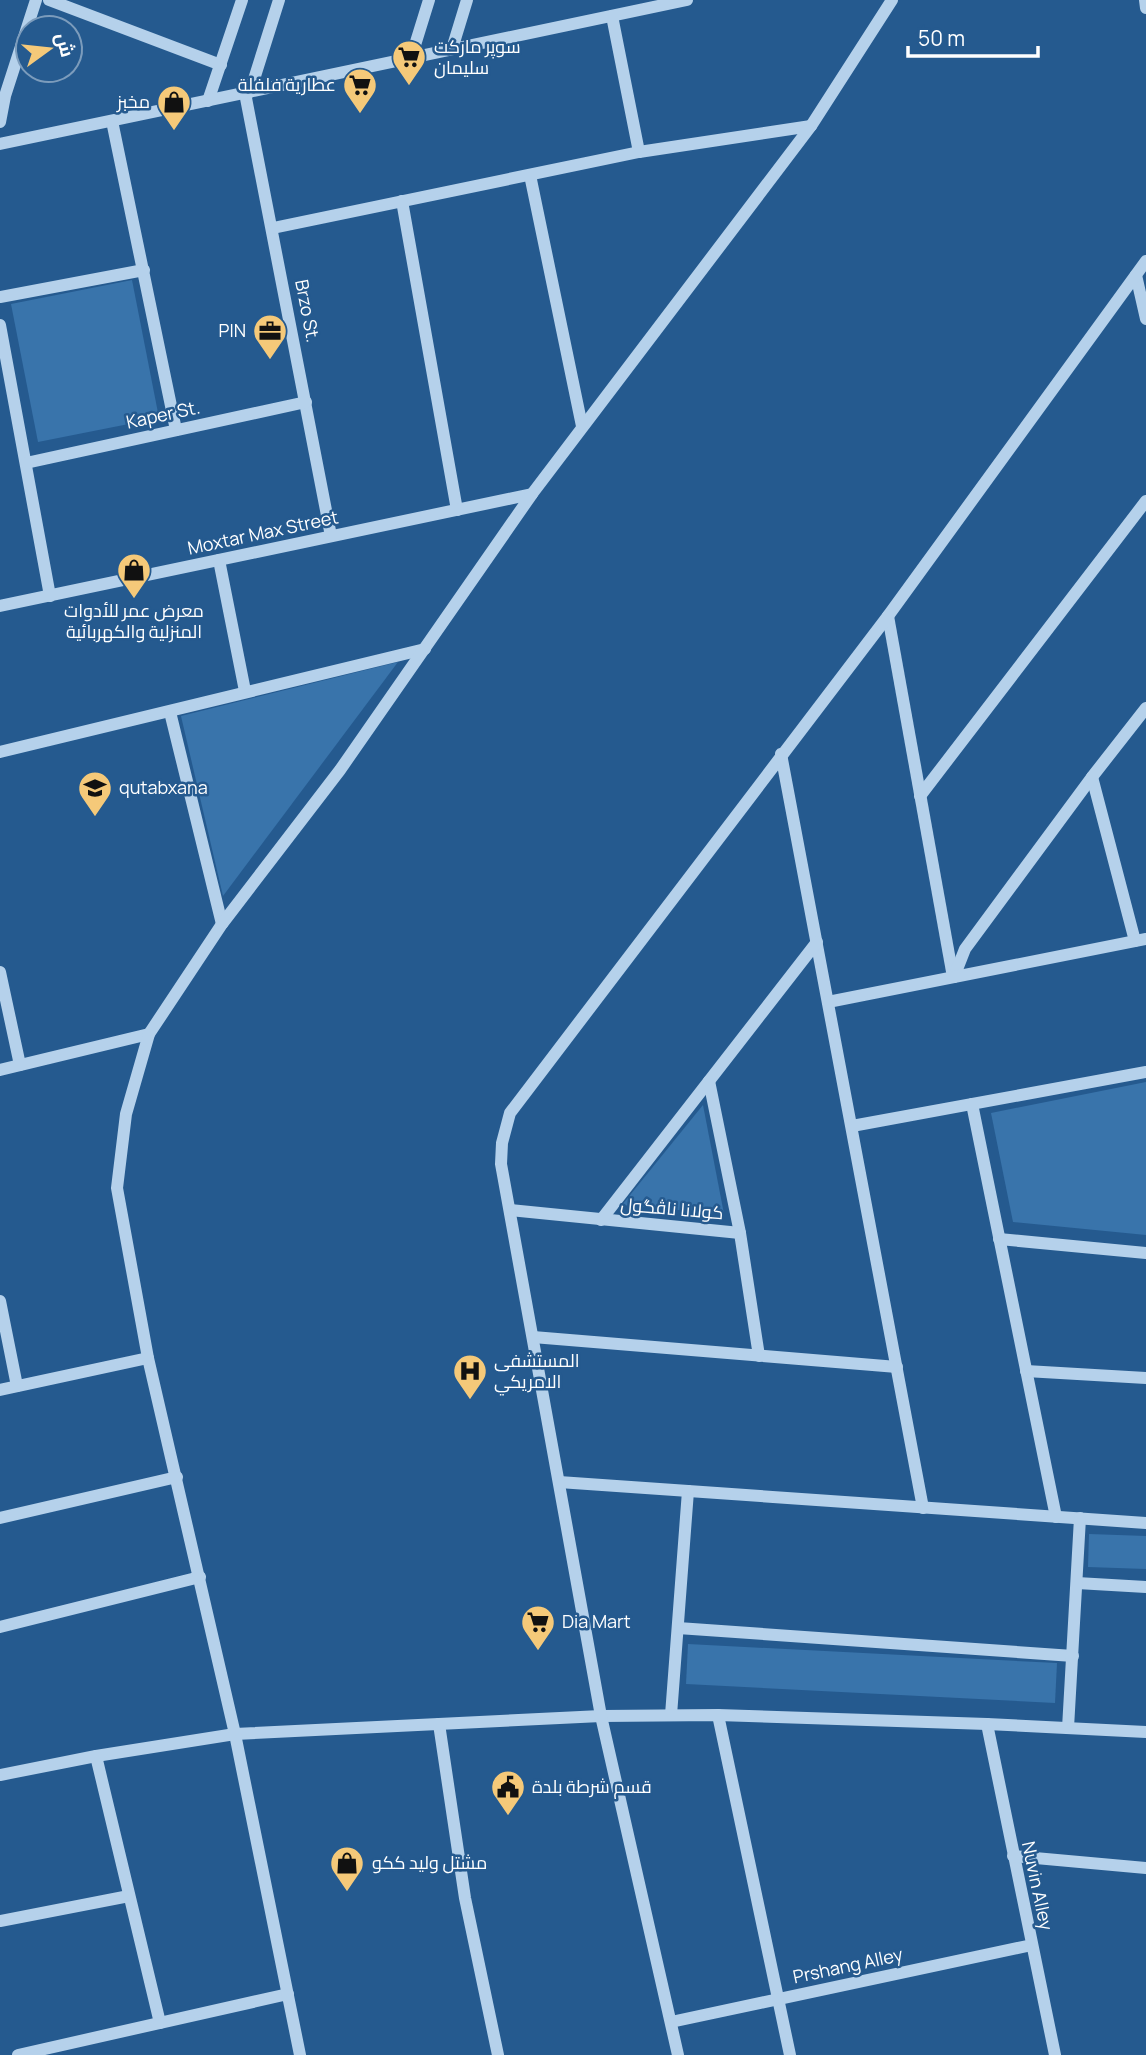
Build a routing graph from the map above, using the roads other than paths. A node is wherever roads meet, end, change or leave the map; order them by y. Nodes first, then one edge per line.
1 (36, 0) edge
2 (49, 0) edge
3 (242, 0) edge
4 (279, 0) edge
5 (429, 0) edge
6 (467, 0) edge
7 (892, 0) edge
8 (1145, 0) edge
9 (679, 1) edge
10 (638, 5) edge
11 (1146, 8) edge
12 (612, 16) junction
13 (452, 49) junction
14 (411, 58) junction
15 (222, 65) junction
16 (248, 92) junction
17 (2, 96) edge
18 (208, 101) junction
19 (112, 121) junction
20 (0, 122) edge
21 (811, 126) junction
22 (0, 144) edge
23 (639, 152) junction
24 (530, 175) junction
25 (402, 201) junction
26 (273, 228) junction
27 (1146, 261) edge
28 (144, 270) junction
29 (1136, 275) junction
30 (0, 297) edge
31 (1146, 319) edge
32 (0, 325) edge
33 (306, 402) junction
34 (582, 426) junction
35 (176, 430) junction
36 (26, 463) junction
37 (532, 494) junction
38 (1146, 501) edge
39 (457, 510) junction
40 (331, 536) junction
41 (219, 560) junction
42 (50, 596) junction
43 (0, 606) edge
44 (888, 616) junction
45 (425, 649) junction
46 (245, 691) junction
47 (1146, 708) edge
48 (170, 712) junction
49 (0, 752) edge
50 (781, 754) junction
51 (1091, 777) junction
52 (920, 796) junction
53 (222, 924) junction
54 (1140, 940) edge
55 (817, 942) junction
56 (0, 972) edge
57 (954, 977) junction
58 (828, 1002) junction
59 (149, 1034) junction
60 (20, 1065) junction
61 (0, 1070) edge
62 (1146, 1072) edge
63 (709, 1081) junction
64 (972, 1104) junction
65 (852, 1126) junction
66 (510, 1210) junction
67 (601, 1220) junction
68 (740, 1233) junction
69 (999, 1239) junction
70 (1146, 1253) edge
71 (0, 1301) edge
72 (533, 1337) junction
73 (759, 1356) junction
74 (148, 1359) junction
75 (897, 1367) junction
76 (1026, 1371) junction
77 (1146, 1378) edge
78 (18, 1386) junction
79 (0, 1390) edge
80 (177, 1477) junction
81 (559, 1482) junction
82 (688, 1491) junction
83 (923, 1508) junction
84 (1056, 1517) junction
85 (0, 1518) edge
86 (1080, 1518) junction
87 (1146, 1523) edge
88 (200, 1577) junction
89 (1077, 1583) junction
90 (1146, 1587) edge
91 (0, 1627) edge
92 (678, 1628) junction
93 (1073, 1656) junction
94 (671, 1714) junction
95 (718, 1715) junction
96 (601, 1716) junction
97 (439, 1724) junction
98 (987, 1724) junction
99 (1068, 1728) junction
100 (1146, 1732) edge
101 (236, 1734) junction
102 (96, 1756) junction
103 (0, 1775) edge
104 (1013, 1856) junction
105 (1146, 1868) edge
106 (129, 1896) junction
107 (0, 1921) edge
108 (1032, 1945) junction
109 (288, 1994) junction
110 (777, 2000) junction
111 (671, 2022) junction
112 (160, 2023) junction
113 (18, 2055) edge
114 (300, 2055) edge
115 (498, 2055) edge
116 (678, 2055) edge
117 (790, 2055) edge
118 (1055, 2055) edge

1 - 17 street
2 - 15 street
3 - 15 street
4 - 16 street
5 - 14 street
6 - 13 street
7 - 21 street
8 - 11 street
9 - 10 street
10 - 12 street
12 - 13 street
12 - 23 street
13 - 14 street
14 - 16 street
15 - 18 street
16 - 18 street
16 - 26 street, Brzo St.
17 - 20 street
18 - 19 street
19 - 22 street
19 - 28 street
21 - 23 street
21 - 34 street
23 - 24 street
24 - 25 street
24 - 34 street
25 - 26 street
25 - 39 street
26 - 33 street, Brzo St.
27 - 29 street
28 - 30 street
28 - 35 street
29 - 31 street
29 - 44 street
32 - 36 street
33 - 35 street, Kaper St.
33 - 40 street, Brzo St.
34 - 37 street
35 - 36 street, Kaper St.
36 - 42 street
37 - 39 street, Moxtar Max Street
37 - 45 street
38 - 52 street
39 - 40 street, Moxtar Max Street
40 - 41 street, Moxtar Max Street
41 - 42 street, Moxtar Max Street
41 - 46 street
42 - 43 street, Moxtar Max Street
44 - 50 street
44 - 52 street
45 - 46 street
45 - 53 street
46 - 48 street
47 - 51 street
48 - 49 street
48 - 53 street
50 - 55 street
50 - 66 street
51 - 54 street
51 - 57 street
52 - 57 street
53 - 59 street
54 - 57 street
55 - 58 street
55 - 63 street
56 - 60 street
57 - 58 street
58 - 65 street
59 - 60 street
59 - 74 street
60 - 61 street
62 - 64 street
63 - 67 street
63 - 68 street
64 - 65 street
64 - 69 street
65 - 75 street
66 - 67 street, کولانا ناڤگول
66 - 72 street
67 - 68 street, کولانا ناڤگول
68 - 73 street
69 - 70 street
69 - 76 street
71 - 78 street
72 - 73 street
72 - 81 street
73 - 75 street
74 - 78 street
74 - 80 street
75 - 83 street
76 - 77 street
76 - 84 street
78 - 79 street
80 - 85 street
80 - 88 street
81 - 82 street
81 - 96 street
82 - 83 street
82 - 92 street
83 - 84 street
84 - 86 street
86 - 87 street
86 - 89 street
88 - 91 street
88 - 101 street
89 - 90 street
89 - 93 street
92 - 93 street
92 - 94 street
93 - 99 street
94 - 95 street
94 - 96 street
95 - 98 street
95 - 110 street
96 - 97 street
96 - 111 street
97 - 101 street
97 - 115 street
98 - 99 street
98 - 104 street, Nuvin Alley
99 - 100 street
101 - 102 street
101 - 109 street
102 - 103 street
102 - 106 street
104 - 105 street
104 - 108 street, Nuvin Alley
106 - 107 street
106 - 112 street
108 - 110 street, Prshang Alley
108 - 118 street, Nuvin Alley
109 - 112 street
109 - 114 street
110 - 111 street, Prshang Alley
110 - 117 street
111 - 116 street
112 - 113 street

